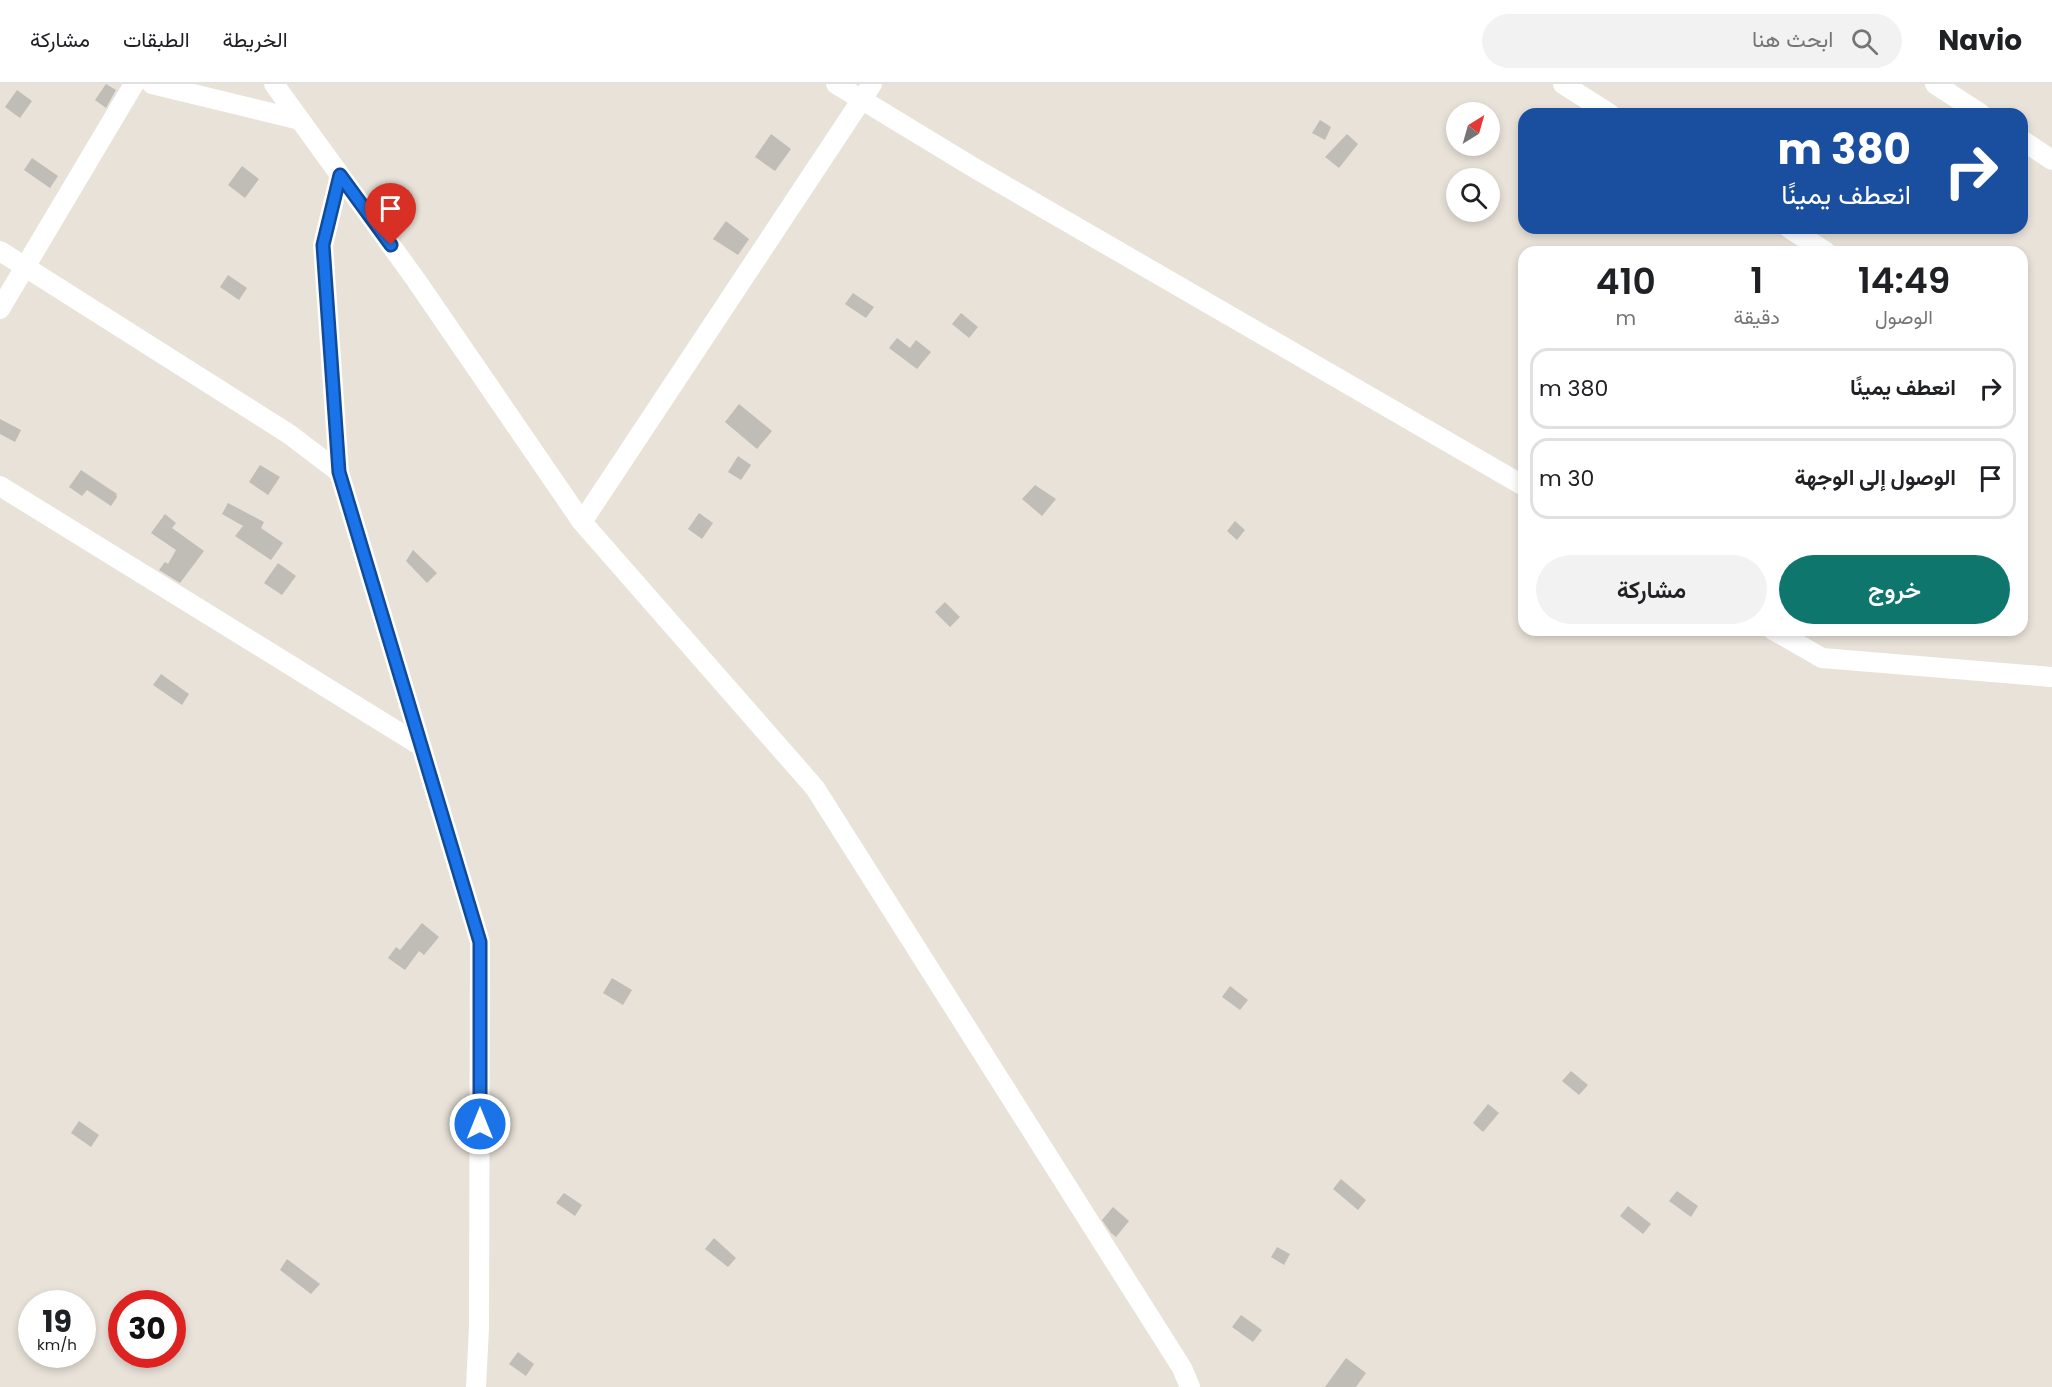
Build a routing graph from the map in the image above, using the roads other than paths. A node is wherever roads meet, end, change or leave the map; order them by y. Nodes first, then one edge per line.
1 (134, 84) edge
2 (152, 84) edge
3 (274, 84) edge
4 (836, 84) edge
5 (1563, 84) edge
6 (1935, 84) edge
7 (867, 92) edge
8 (1601, 108) edge
9 (1972, 108) edge
10 (300, 120) junction
11 (2028, 144) edge
12 (2052, 160) edge
13 (340, 175) junction
14 (1798, 234) edge
15 (1817, 246) edge
16 (0, 251) edge
17 (25, 267) junction
18 (0, 309) edge
19 (339, 472) junction
20 (1518, 483) edge
21 (0, 486) edge
22 (582, 522) junction
23 (1784, 636) edge
24 (2052, 677) edge
25 (421, 746) junction
26 (476, 1387) edge
27 (1190, 1387) edge

1 - 17 street
2 - 10 street
3 - 10 street
4 - 7 street
5 - 8 street
6 - 9 street
7 - 20 street
7 - 22 street
10 - 13 street
11 - 12 street
13 - 19 street
13 - 22 street
14 - 15 street
16 - 17 street
17 - 18 street
17 - 19 street
19 - 25 street
21 - 25 street
22 - 27 street
23 - 24 street
25 - 26 street

